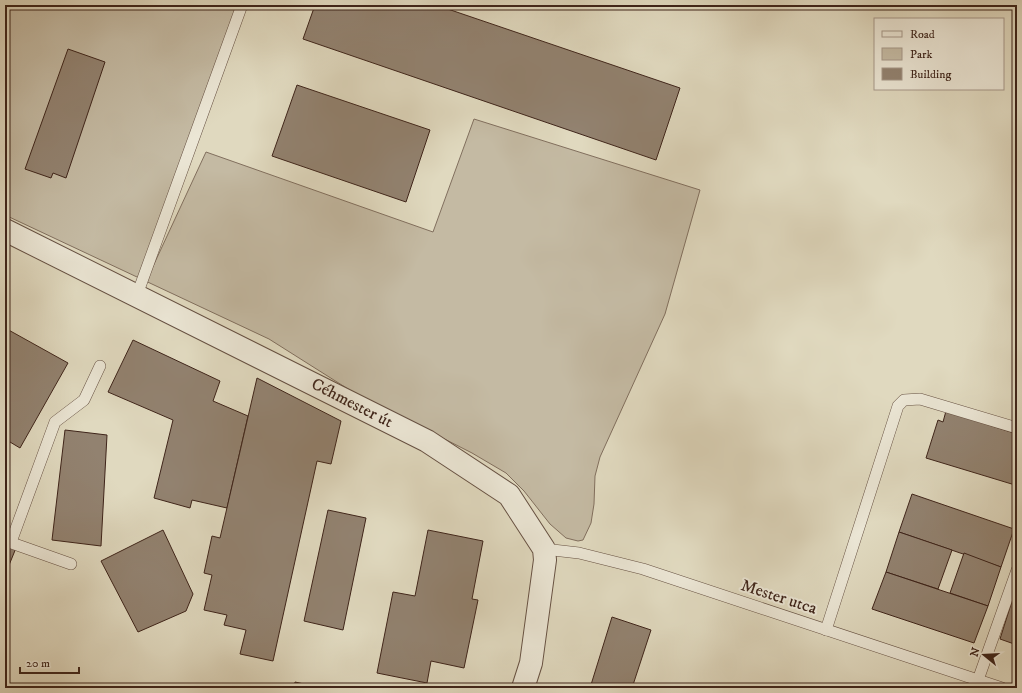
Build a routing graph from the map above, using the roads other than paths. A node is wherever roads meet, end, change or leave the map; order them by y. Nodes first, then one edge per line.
1 (242, 5) edge
2 (5, 230) edge
3 (137, 295) junction
4 (100, 366) dead end
5 (1017, 428) edge
6 (8, 541) edge
7 (544, 549) junction
8 (71, 564) dead end
9 (1017, 570) edge
10 (826, 630) junction
11 (978, 680) junction
12 (523, 688) edge
13 (1002, 688) edge

1 - 3 lane
2 - 3 street, Céhmester út
3 - 7 street, Céhmester út
4 - 6 lane
5 - 10 lane
6 - 8 lane
7 - 10 lane, Mester utca
7 - 12 street
9 - 11 lane
10 - 11 lane, Mester utca
11 - 13 lane, Mester utca

